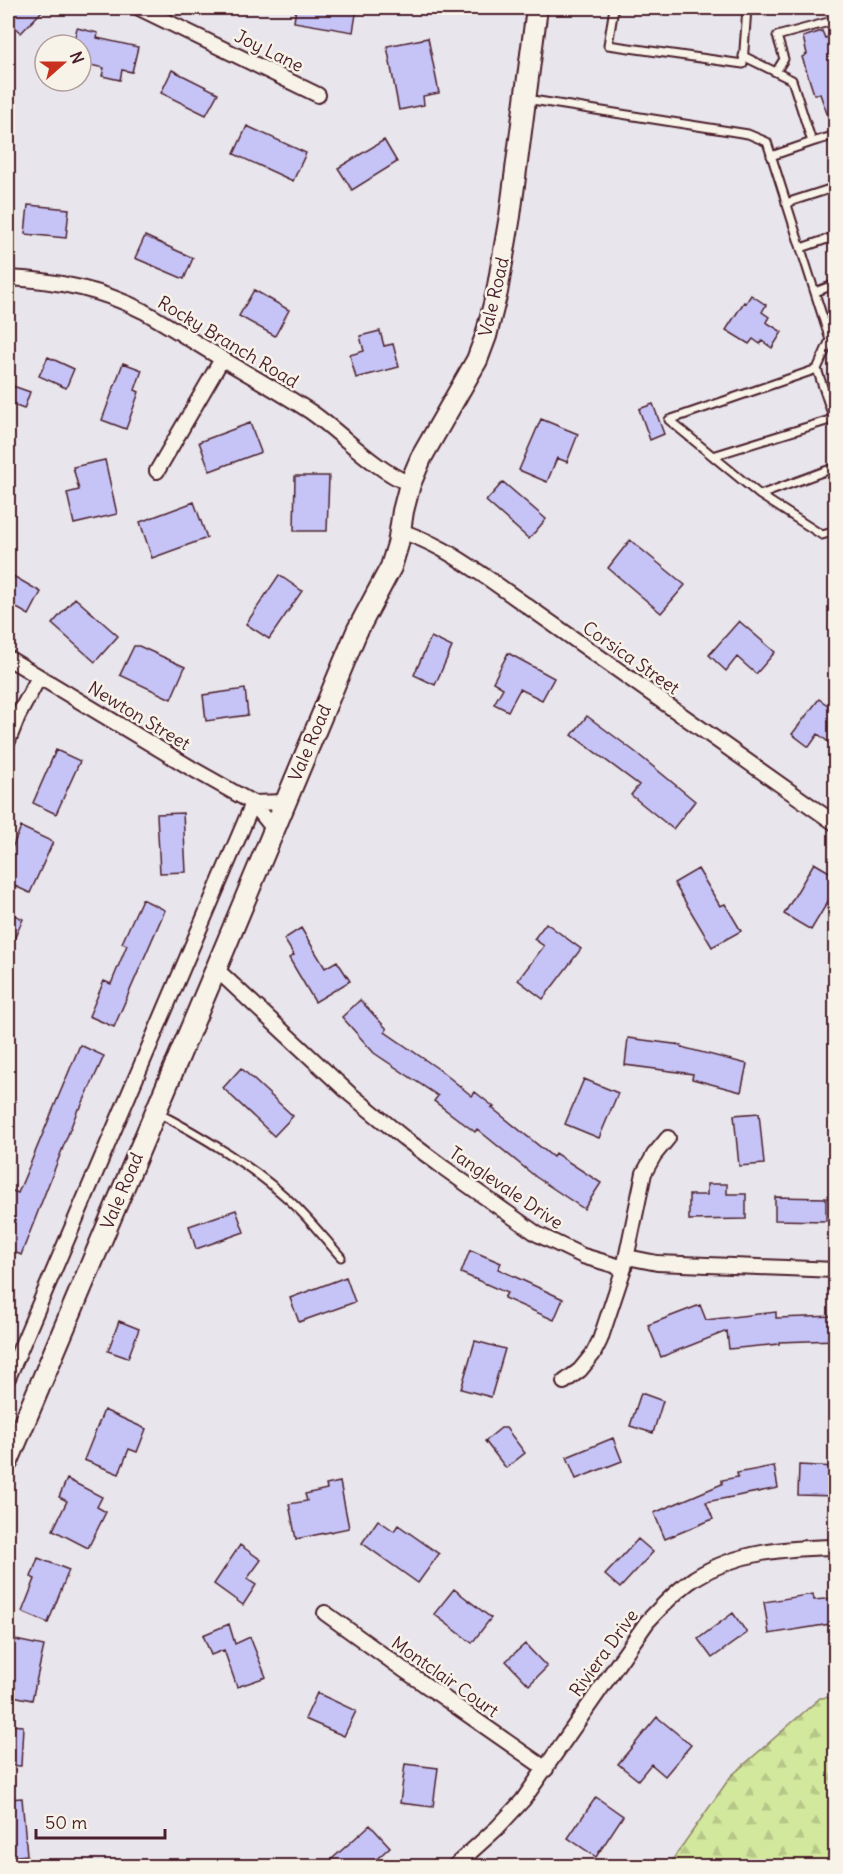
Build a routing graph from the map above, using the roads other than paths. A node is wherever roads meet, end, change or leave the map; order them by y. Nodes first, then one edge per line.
1 (139, 8) edge
2 (537, 8) edge
3 (614, 8) edge
4 (745, 8) edge
5 (836, 20) edge
6 (743, 56) junction
7 (777, 72) junction
8 (318, 95) dead end
9 (526, 99) junction
10 (836, 135) edge
11 (812, 142) junction
12 (771, 156) junction
13 (836, 187) edge
14 (786, 203) junction
15 (836, 236) edge
16 (801, 248) junction
17 (8, 278) edge
18 (836, 284) edge
19 (815, 292) junction
20 (833, 339) edge
21 (222, 359) junction
22 (817, 369) junction
23 (834, 422) edge
24 (713, 456) junction
25 (836, 467) edge
26 (158, 471) dead end
27 (410, 484) junction
28 (760, 495) junction
29 (400, 531) junction
30 (836, 531) edge
31 (8, 658) edge
32 (39, 677) junction
33 (8, 741) edge
34 (285, 802) junction
35 (253, 803) junction
36 (836, 824) edge
37 (274, 829) junction
38 (216, 969) junction
39 (156, 1111) junction
40 (669, 1138) dead end
41 (341, 1257) dead end
42 (625, 1262) junction
43 (836, 1270) edge
44 (8, 1378) edge
45 (564, 1382) dead end
46 (8, 1461) edge
47 (836, 1547) edge
48 (325, 1613) dead end
49 (546, 1769) junction
50 (455, 1866) edge

1 - 8 street, Joy Lane
2 - 9 main road, Vale Road
3 - 6 lane
4 - 6 lane
5 - 7 lane
6 - 7 lane
7 - 11 lane
9 - 12 lane
9 - 27 main road, Vale Road
10 - 11 lane
11 - 12 lane
12 - 14 lane
13 - 14 lane
14 - 16 lane
15 - 16 lane
16 - 19 lane
17 - 21 street, Rocky Branch Road
18 - 19 lane
19 - 20 lane
20 - 22 lane
21 - 26 street
21 - 27 street, Rocky Branch Road
22 - 23 lane
22 - 24 lane
23 - 24 lane
24 - 28 lane
25 - 28 lane
27 - 29 main road, Vale Road
28 - 30 lane
29 - 34 main road, Vale Road
29 - 36 street, Corsica Street
31 - 32 street, Newton Street
32 - 33 street
32 - 35 street, Newton Street
34 - 35 street
34 - 37 main road, Vale Road
35 - 37 street, Newton Street
35 - 44 street
37 - 38 main road, Vale Road
38 - 39 main road, Vale Road
38 - 42 street, Tanglevale Drive
39 - 41 lane
39 - 46 main road, Vale Road
40 - 42 street
42 - 43 street, Tanglevale Drive
42 - 45 street
47 - 49 street, Riviera Drive
48 - 49 street, Montclair Court
49 - 50 street, Riviera Drive

